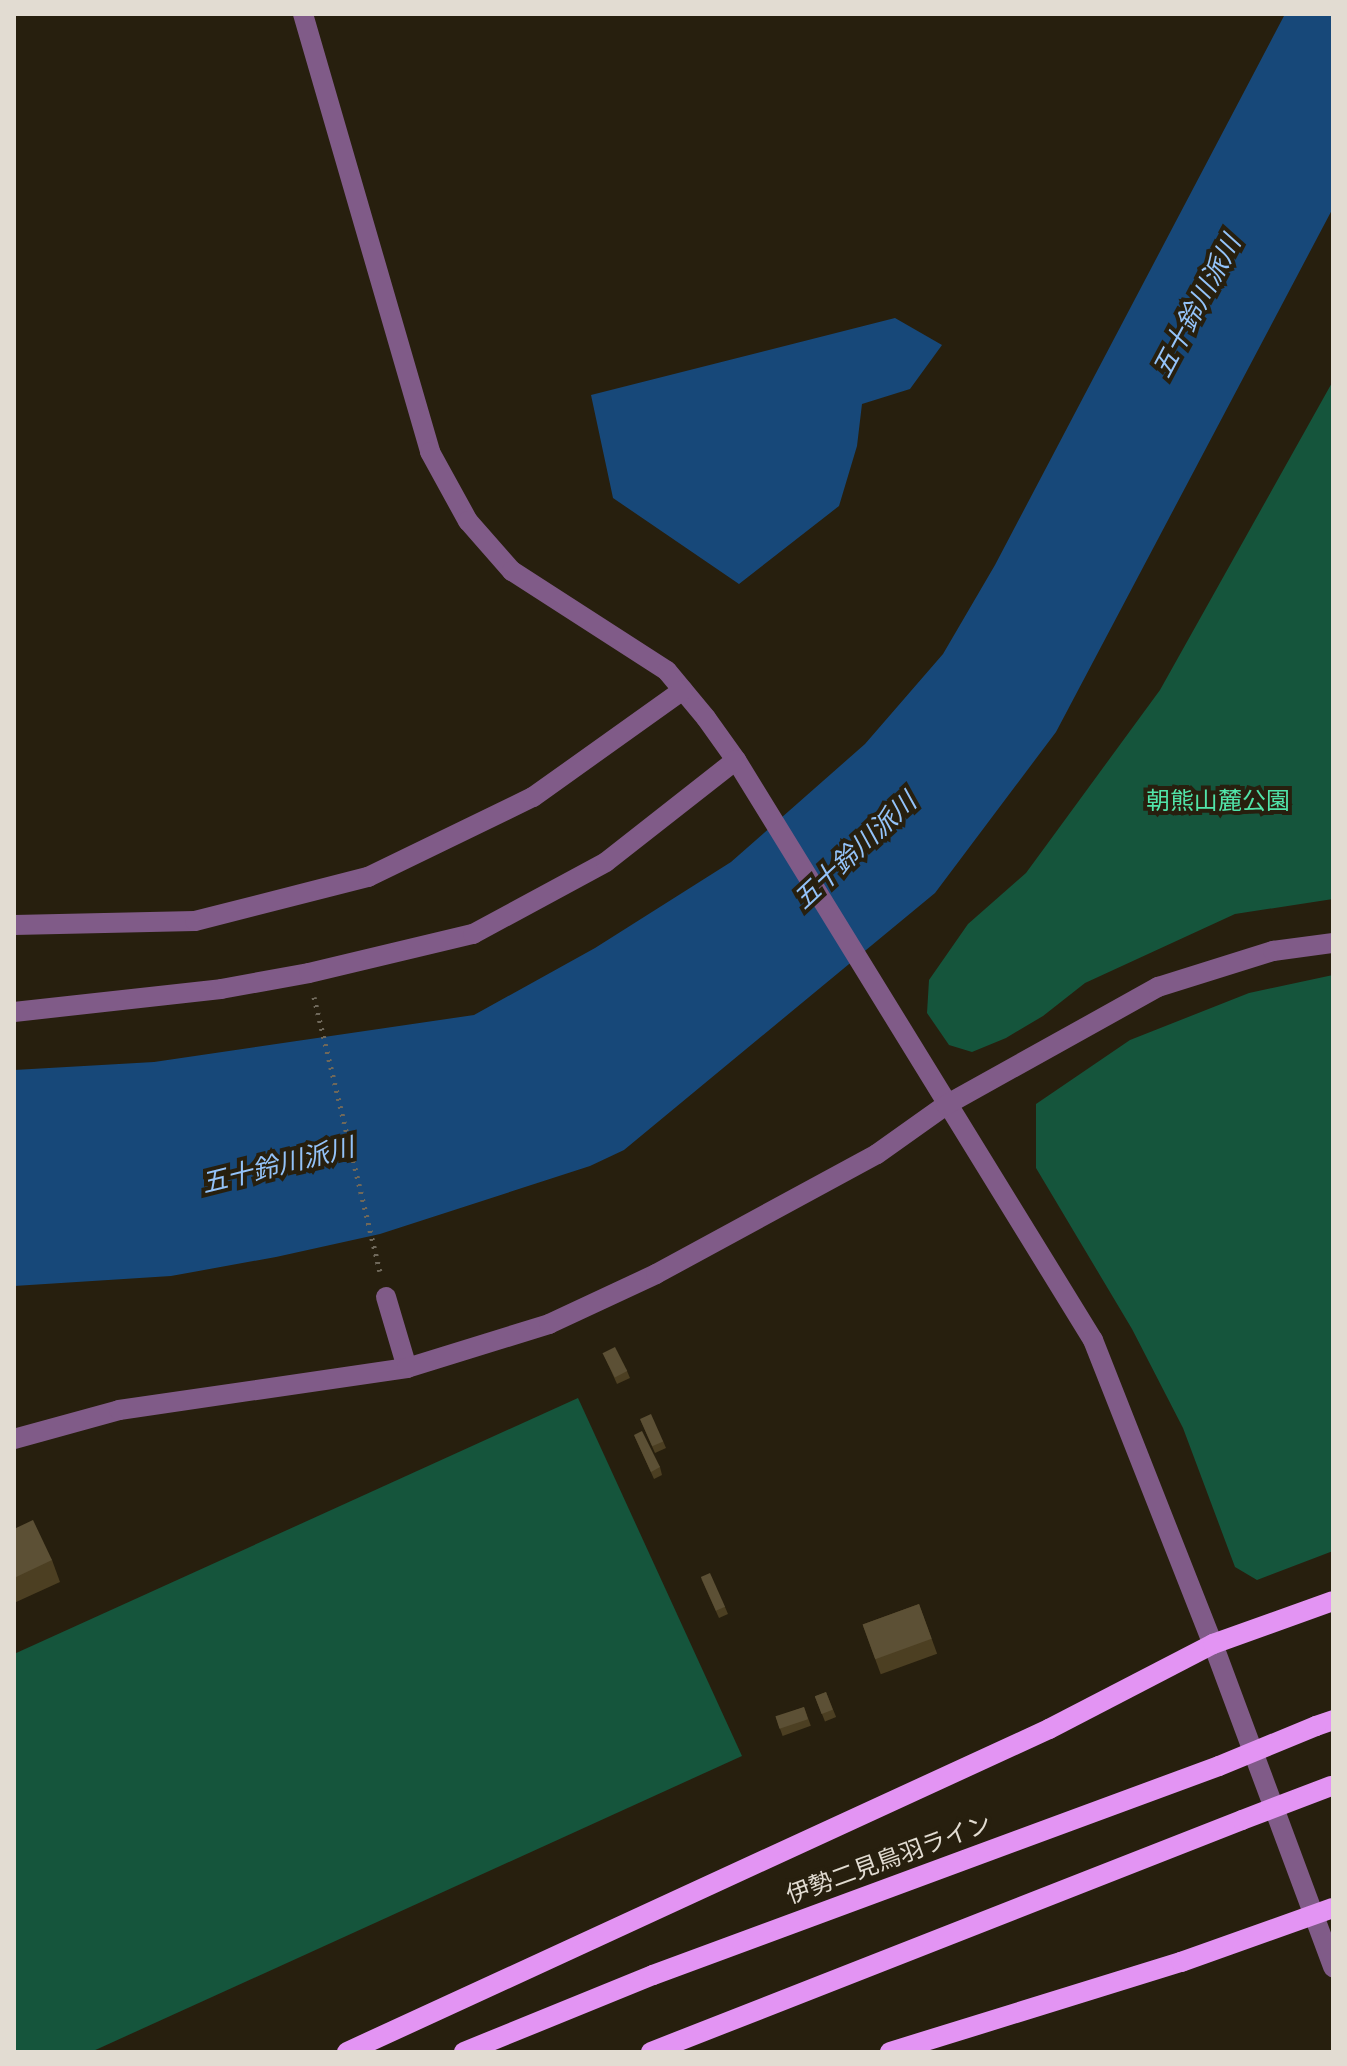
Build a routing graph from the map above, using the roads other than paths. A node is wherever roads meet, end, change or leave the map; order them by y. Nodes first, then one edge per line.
1 (303, 14) edge
2 (683, 690) junction
3 (736, 760) junction
4 (14, 925) edge
5 (1333, 943) edge
6 (14, 1012) edge
7 (946, 1105) junction
8 (386, 1297) road end
9 (407, 1368) junction
10 (14, 1439) edge
11 (1333, 1601) edge
12 (1213, 1644) junction
13 (1325, 1723) edge
14 (1332, 1785) edge
15 (1333, 1908) edge
16 (1312, 1917) junction
17 (1333, 1967) edge
18 (347, 2052) edge
19 (464, 2052) edge
20 (651, 2052) edge
21 (890, 2052) edge

1 - 2 street
2 - 3 street
2 - 4 street
3 - 6 street
3 - 7 street
5 - 7 street
7 - 9 street
7 - 12 street
8 - 9 street
9 - 10 street
11 - 12 main road
12 - 16 street
12 - 18 main road
13 - 19 main road, 伊勢二見鳥羽ライン, bridge
14 - 20 main road, bridge
15 - 16 main road
16 - 17 street
16 - 21 main road

